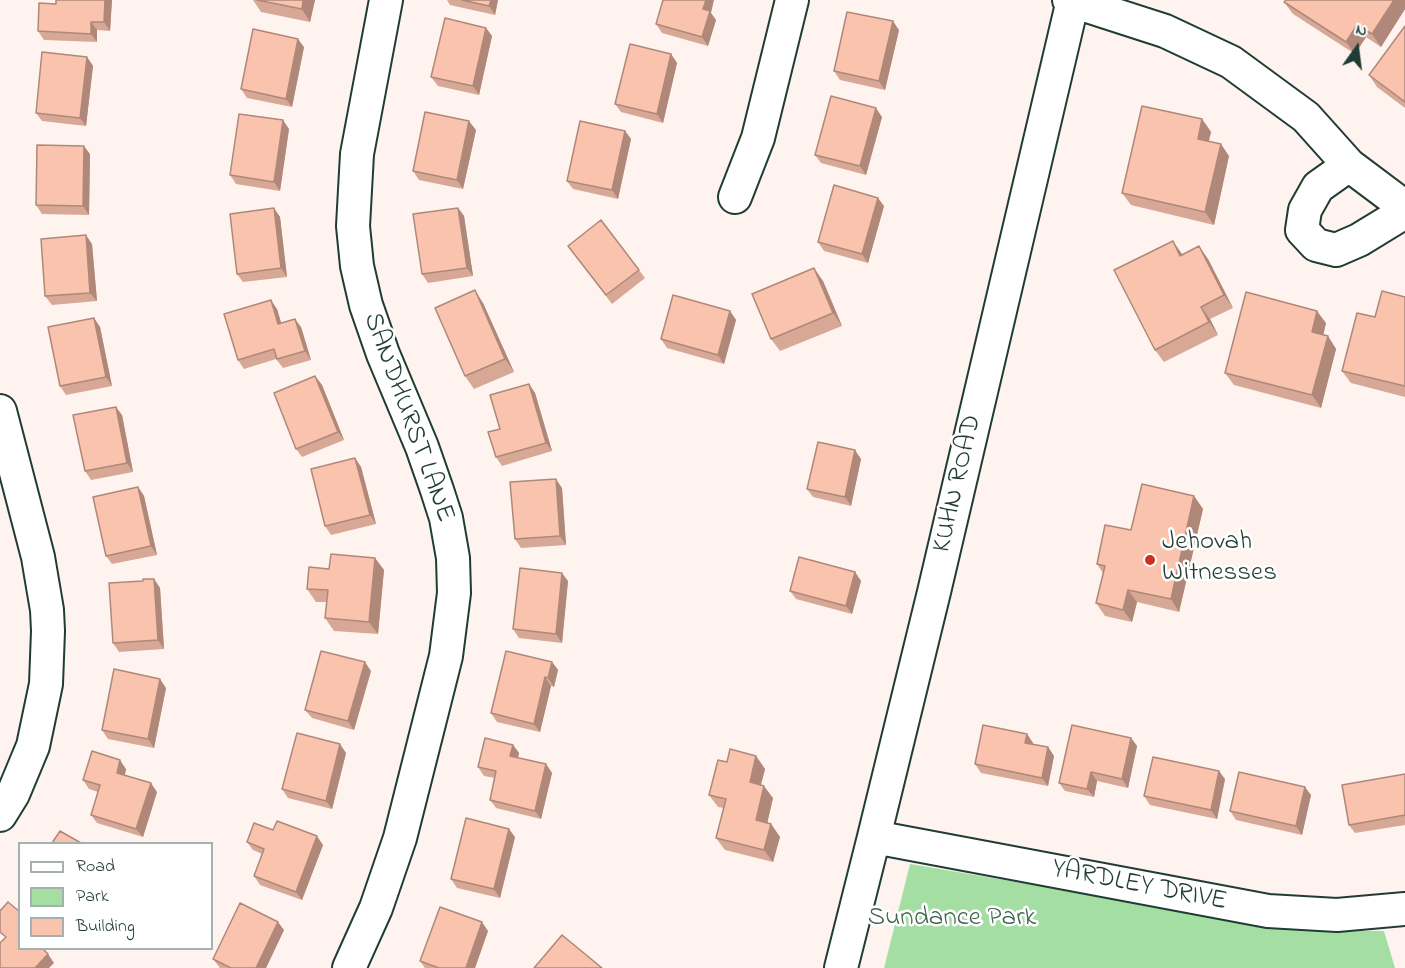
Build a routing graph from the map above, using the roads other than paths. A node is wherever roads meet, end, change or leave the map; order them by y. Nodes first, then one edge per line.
1 (386, 0) edge
2 (792, 0) edge
3 (1072, 0) edge
4 (1349, 165) junction
5 (735, 197) dead end
6 (1405, 207) edge
7 (1405, 212) edge
8 (0, 411) edge
9 (0, 815) edge
10 (874, 837) junction
11 (1405, 909) edge
12 (349, 968) edge
13 (841, 968) edge

1 - 12 street, SANDHURST LANE
2 - 5 street
3 - 4 street
3 - 10 street, KUHN ROAD
4 - 6 street
4 - 7 street
8 - 9 street
10 - 11 street, YARDLEY DRIVE
10 - 13 street, KUHN ROAD

